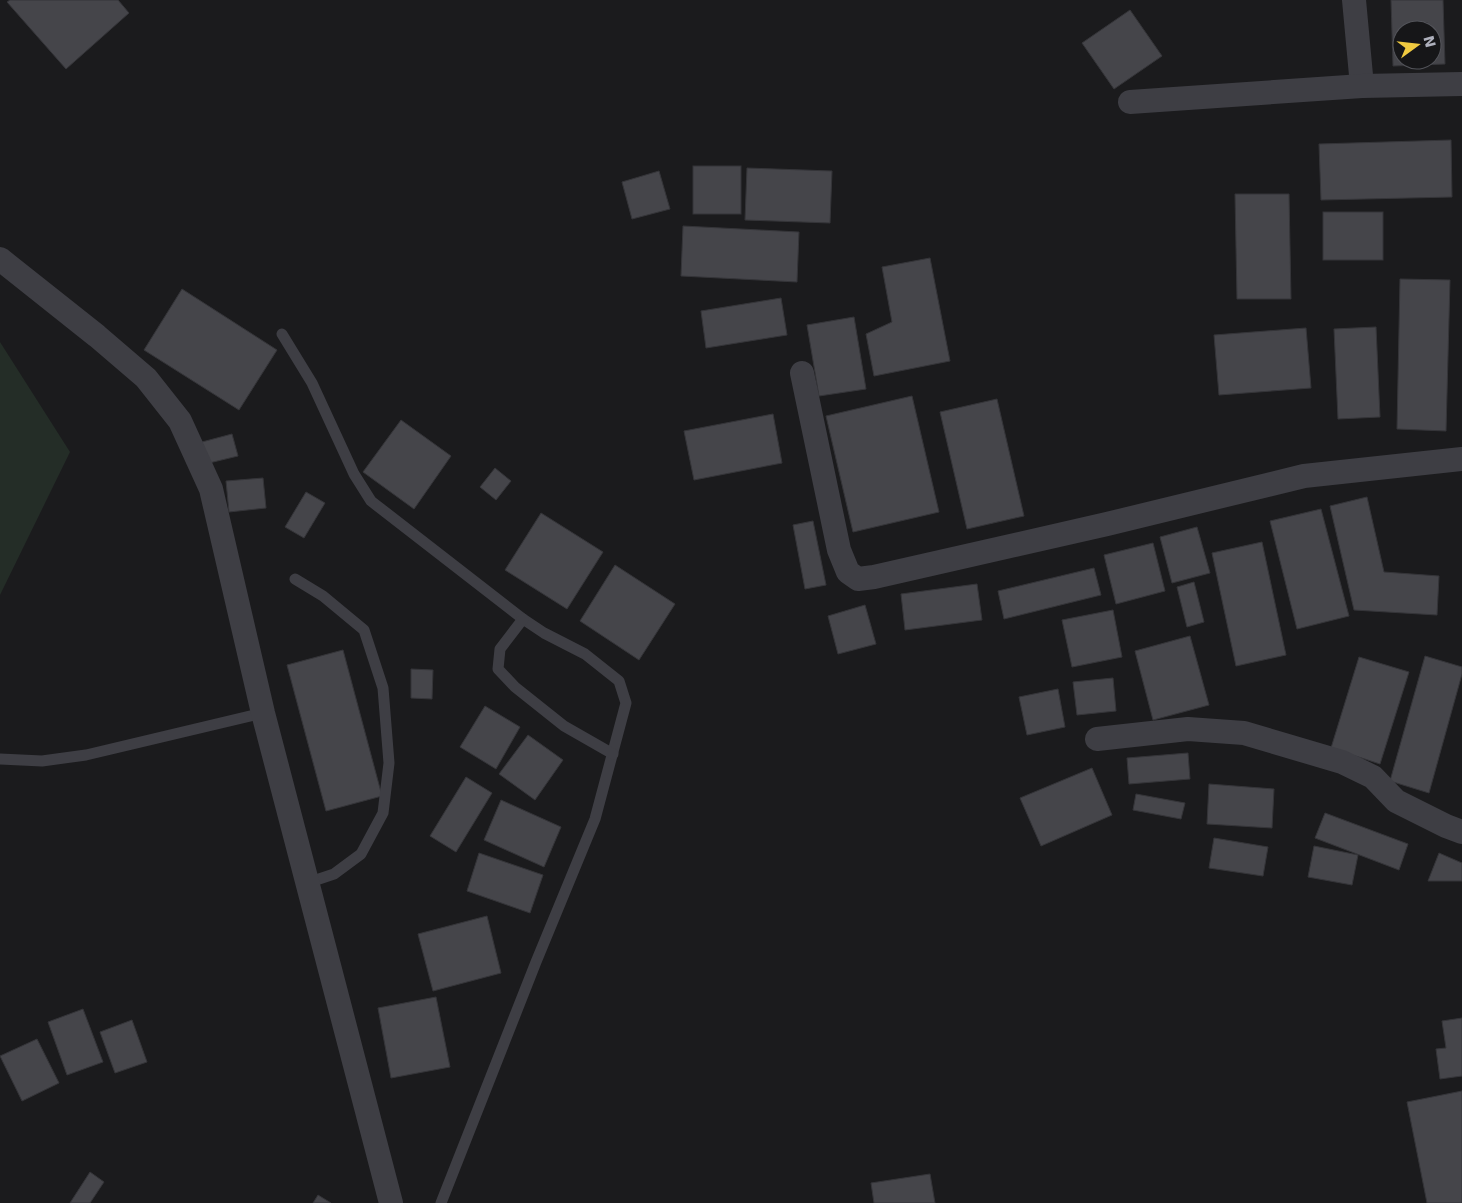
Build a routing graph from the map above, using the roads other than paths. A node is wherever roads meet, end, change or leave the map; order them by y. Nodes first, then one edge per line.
1 (1354, 0) edge
2 (1462, 84) edge
3 (1362, 86) junction
4 (1130, 102) dead end
5 (0, 259) edge
6 (282, 334) dead end
7 (802, 373) dead end
8 (1462, 459) edge
9 (295, 579) dead end
10 (523, 619) junction
11 (263, 713) junction
12 (1098, 740) dead end
13 (613, 754) junction
14 (0, 758) edge
15 (1462, 832) edge
16 (307, 883) junction
17 (391, 1203) edge
18 (441, 1203) edge

1 - 3 street
2 - 3 street
3 - 4 street
5 - 11 street
6 - 10 lane
7 - 8 street
9 - 16 lane
10 - 13 lane
10 - 13 lane
11 - 14 lane
11 - 16 street
12 - 15 street
13 - 18 lane
16 - 17 street

